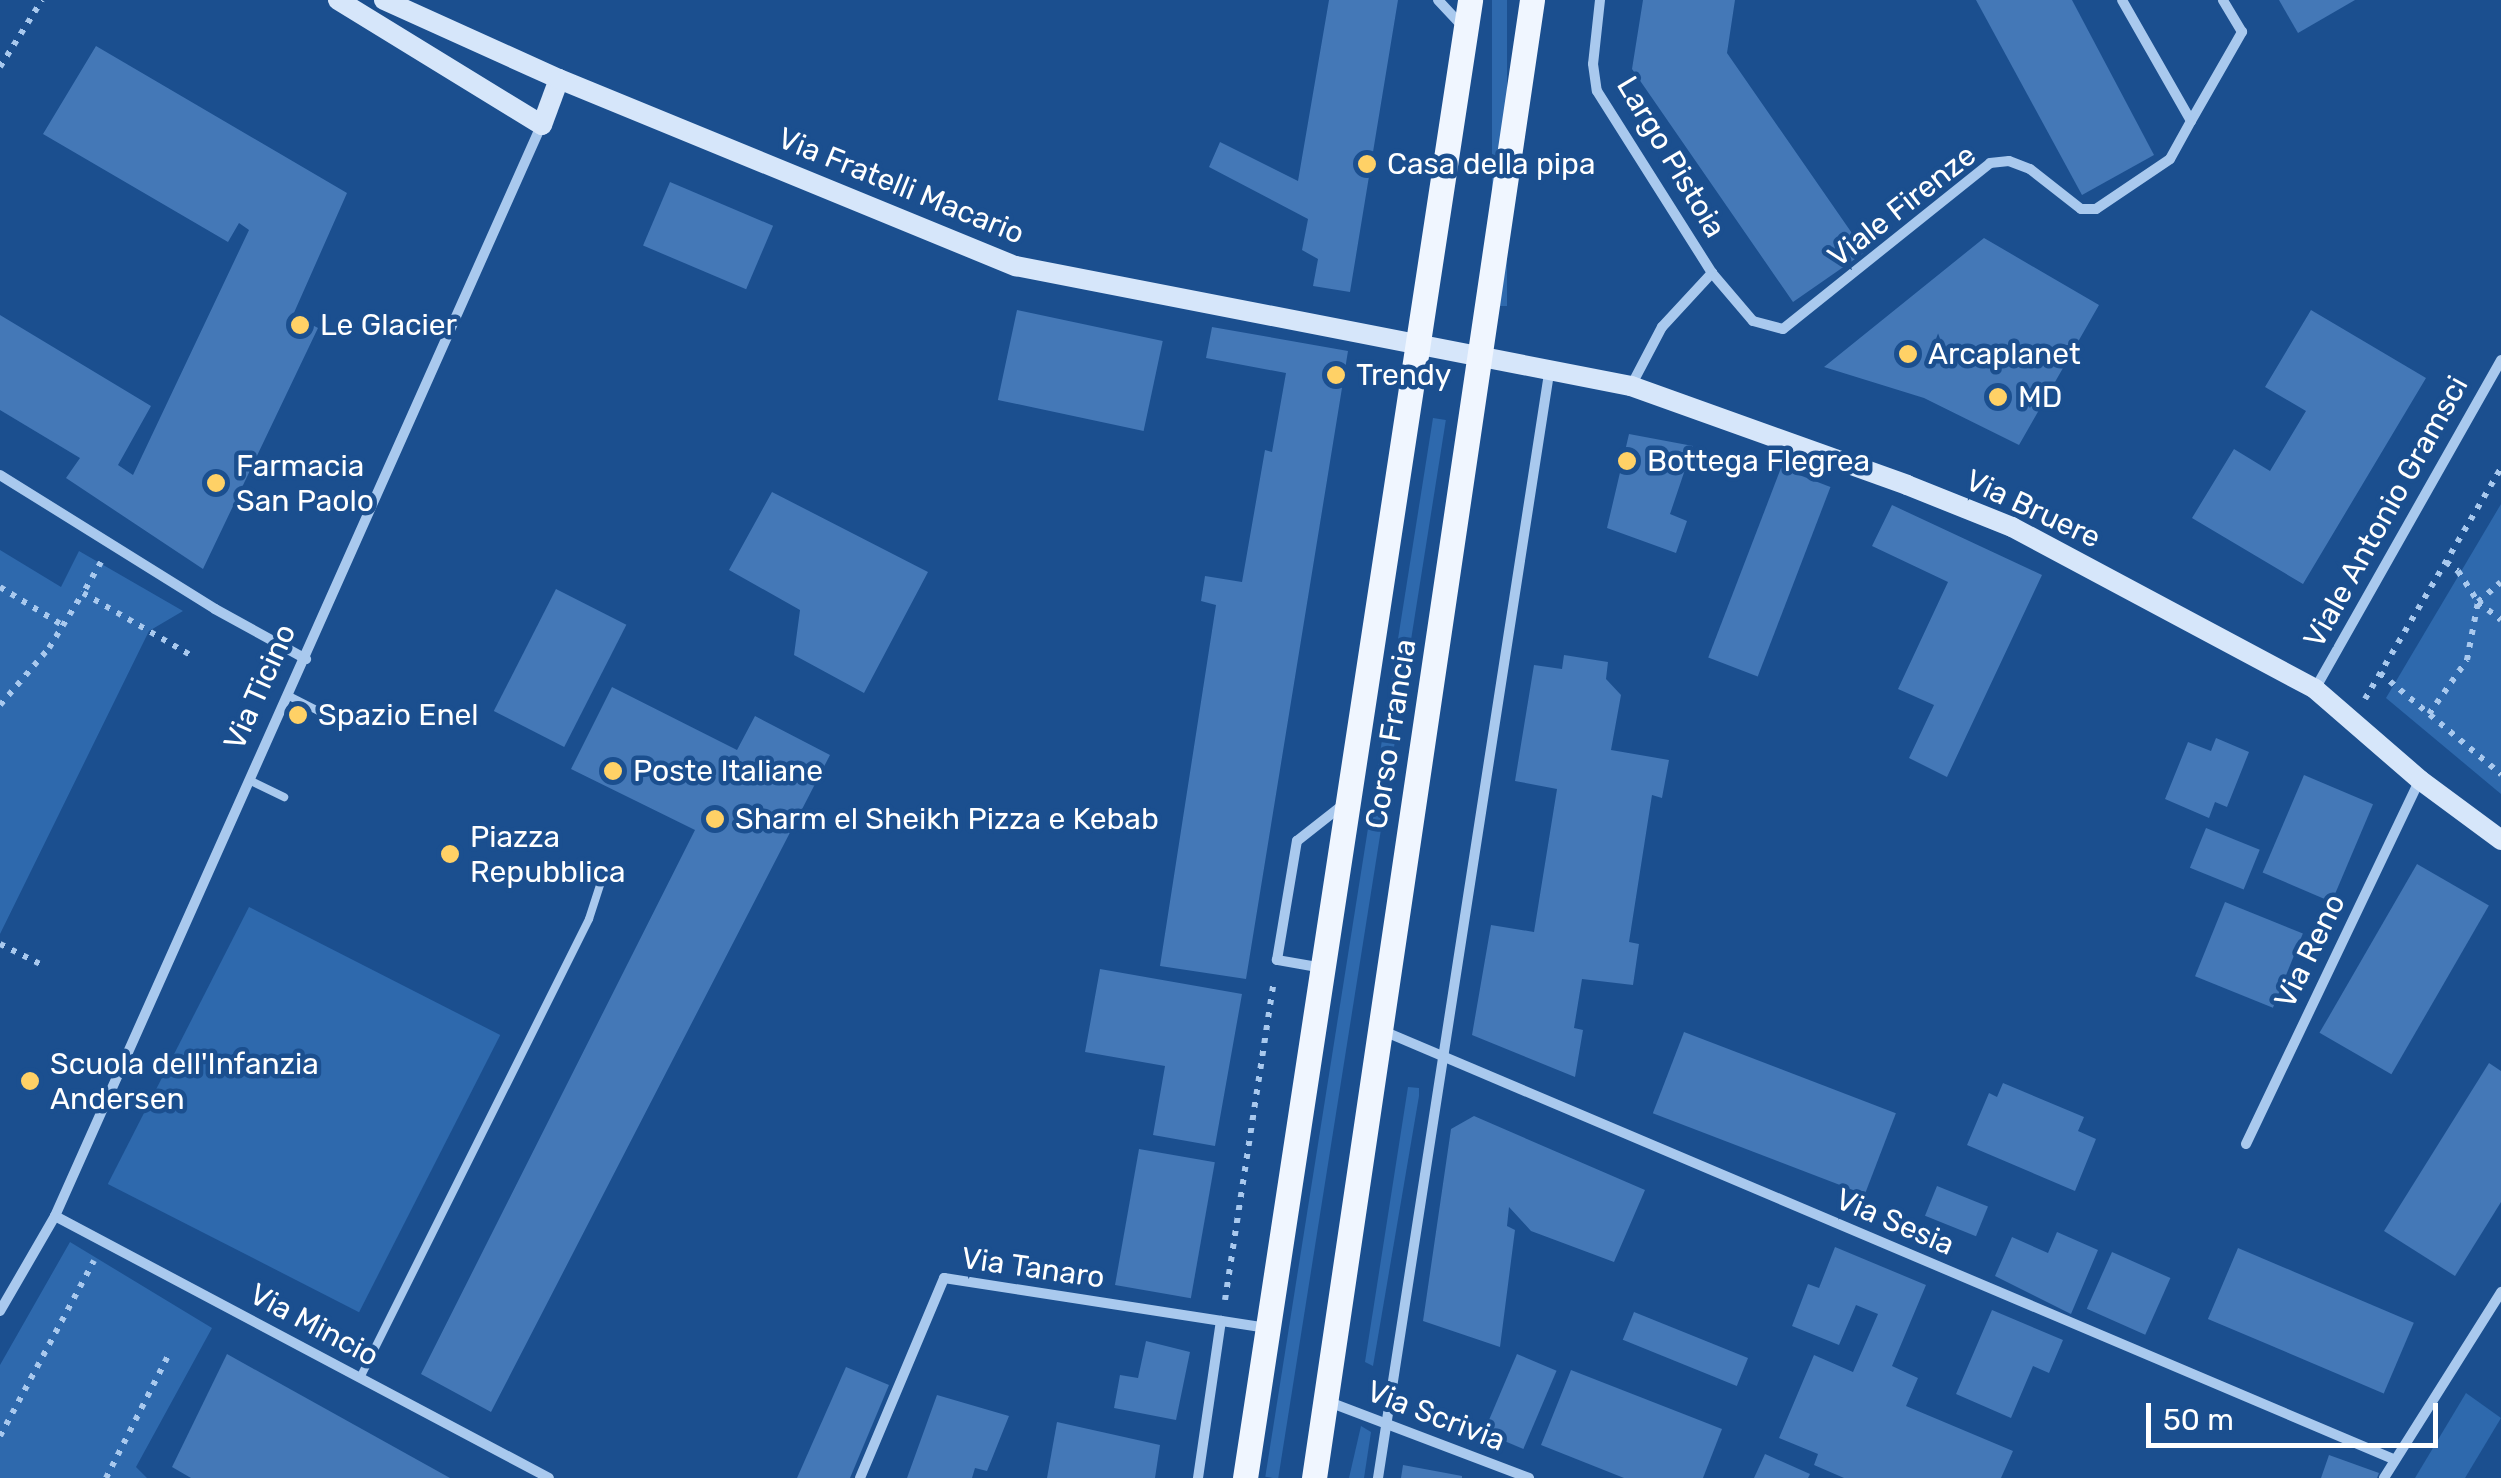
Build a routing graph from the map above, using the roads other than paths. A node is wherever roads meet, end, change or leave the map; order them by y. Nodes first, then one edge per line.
1 (338, 0) edge
2 (384, 0) edge
3 (1438, 0) edge
4 (1470, 0) edge
5 (1532, 0) edge
6 (1600, 0) edge
7 (2122, 0) edge
8 (2224, 0) edge
9 (1465, 29) junction
10 (560, 79) junction
11 (2192, 121) junction
12 (542, 124) junction
13 (1712, 273) junction
14 (1784, 329) joint
15 (1419, 346) junction
16 (1480, 359) junction
17 (2501, 360) edge
18 (1550, 372) junction
19 (1631, 386) junction
20 (0, 475) edge
21 (306, 659) junction
22 (2315, 689) junction
23 (289, 696) junction
24 (322, 713) dead end
25 (2420, 780) junction
26 (251, 781) junction
27 (284, 797) dead end
28 (1349, 800) junction
29 (2501, 840) edge
30 (602, 879) dead end
31 (1324, 968) junction
32 (1380, 1029) junction
33 (1445, 1060) junction
34 (2246, 1144) dead end
35 (55, 1216) junction
36 (2501, 1292) edge
37 (0, 1311) edge
38 (1221, 1321) junction
39 (1268, 1328) junction
40 (360, 1378) junction
41 (1326, 1400) junction
42 (1386, 1426) junction
43 (2393, 1459) junction
44 (548, 1478) edge
45 (860, 1478) edge
46 (1198, 1478) edge
47 (1245, 1478) edge
48 (1314, 1478) edge
49 (1378, 1478) edge
50 (1528, 1478) edge
51 (2384, 1478) edge

1 - 12 street
2 - 10 street, Via Fratelli Macario
3 - 9 street
4 - 9 main road, Corso Francia
5 - 16 main road, Corso Francia
6 - 13 street, Largo Pistoia
7 - 11 street
8 - 11 street, Viale Firenze
9 - 15 main road, Corso Francia
10 - 12 street, Via Ticino
10 - 15 street, Via Fratelli Macario
11 - 14 street, Viale Firenze
12 - 21 street, Via Ticino
13 - 14 street, Largo Pistoia
13 - 19 street, Largo Pistoia
15 - 16 street, Via Fratelli Macario
15 - 28 main road, Corso Francia
16 - 18 street, Via Bruere
16 - 32 main road, Corso Francia
17 - 22 street, Viale Antonio Gramsci
18 - 19 street, Via Bruere
18 - 33 street
19 - 22 street, Via Bruere
20 - 21 street
21 - 23 street, Via Ticino
22 - 25 street, Via Bruere
23 - 24 lane
23 - 26 street, Via Ticino
25 - 29 street, Via Bruere
25 - 34 street, Via Reno
26 - 27 lane
26 - 35 street, Via Ticino
28 - 31 main road, Corso Francia
28 - 31 street, Corso Francia
30 - 40 lane
31 - 39 main road, Corso Francia
32 - 33 street, Via Sesia
32 - 41 main road, Corso Francia
33 - 42 street
33 - 43 street, Via Sesia
35 - 37 street, Via Ticino
35 - 40 street, Via Mincio
36 - 43 street
38 - 39 street, Via Tanaro
38 - 45 street, Via Tanaro
38 - 46 street
39 - 47 main road, Corso Francia
40 - 44 street, Via Mincio
41 - 42 street, Via Scrivia
41 - 48 main road, Corso Francia
42 - 49 street
42 - 50 street, Via Scrivia
43 - 51 street

